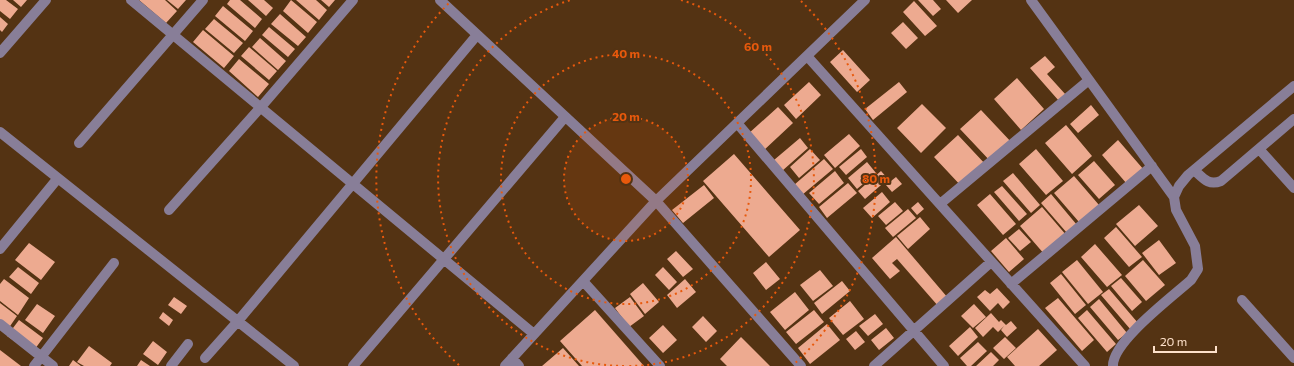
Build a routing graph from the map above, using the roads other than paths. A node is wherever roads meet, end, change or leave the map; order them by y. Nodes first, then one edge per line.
1 (46, 0) edge
2 (131, 0) edge
3 (203, 0) edge
4 (353, 0) edge
5 (440, 0) edge
6 (865, 0) edge
7 (1031, 0) edge
8 (174, 35) junction
9 (477, 35) junction
10 (0, 53) edge
11 (807, 56) junction
12 (1089, 80) junction
13 (1294, 86) edge
14 (261, 107) junction
15 (565, 117) junction
16 (1294, 119) edge
17 (738, 123) junction
18 (0, 132) edge
19 (79, 143) dead end
20 (1259, 149) junction
21 (1152, 166) junction
22 (1194, 170) junction
23 (58, 178) junction
24 (354, 183) junction
25 (1294, 188) edge
26 (1174, 198) junction
27 (656, 201) junction
28 (940, 204) junction
29 (169, 210) dead end
30 (0, 249) edge
31 (444, 259) junction
32 (991, 262) junction
33 (114, 263) dead end
34 (583, 281) junction
35 (1011, 284) junction
36 (1242, 300) dead end
37 (238, 321) junction
38 (0, 324) edge
39 (914, 330) junction
40 (534, 334) junction
41 (188, 344) dead end
42 (41, 357) junction
43 (205, 358) dead end
44 (512, 358) junction
45 (1294, 358) edge
46 (34, 366) edge
47 (53, 366) edge
48 (171, 366) edge
49 (294, 366) edge
50 (353, 366) edge
51 (505, 366) edge
52 (519, 366) edge
53 (660, 366) edge
54 (801, 366) edge
55 (874, 366) edge
56 (944, 366) edge
57 (1085, 366) edge
58 (1113, 366) edge

1 - 10 street
2 - 8 street
3 - 8 street
4 - 14 street
5 - 9 street
6 - 11 street
7 - 12 street
8 - 14 street
8 - 19 street
9 - 15 street
9 - 24 street
11 - 17 street
11 - 28 street
12 - 21 street
12 - 28 street
13 - 22 street
14 - 24 street
14 - 29 street
15 - 27 street
15 - 31 street
16 - 20 street
17 - 27 street
17 - 39 street
18 - 23 street
20 - 22 street
20 - 25 street
21 - 26 street
21 - 35 street
22 - 26 street
23 - 30 street
23 - 37 street
24 - 31 street
24 - 37 street
26 - 58 street
27 - 34 street
27 - 54 street
28 - 32 street
31 - 40 street
31 - 50 street
32 - 35 street
32 - 39 street
33 - 42 street
34 - 40 street
34 - 53 street
35 - 57 street
36 - 45 street
37 - 43 street
37 - 49 street
38 - 42 street
39 - 55 street
39 - 56 street
40 - 44 street
41 - 48 street
42 - 46 street
42 - 47 street
44 - 51 street
44 - 52 street

